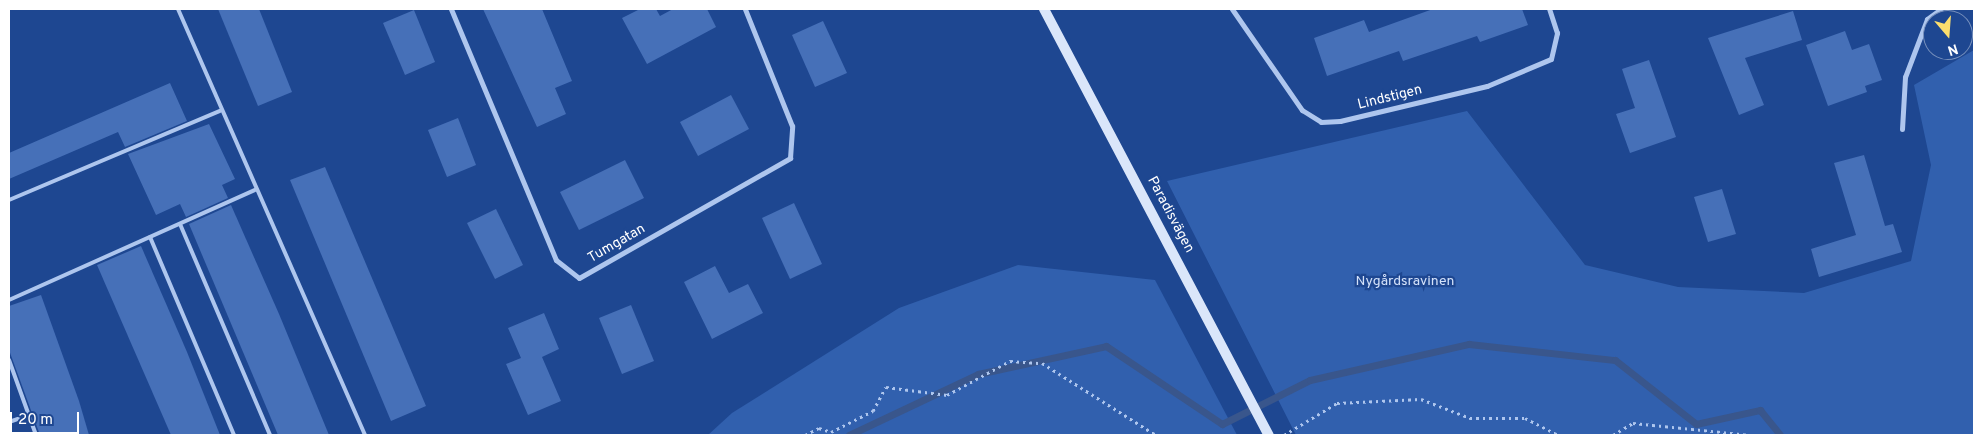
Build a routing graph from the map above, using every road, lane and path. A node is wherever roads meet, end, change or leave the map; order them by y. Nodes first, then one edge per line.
1 (178, 9) edge
2 (451, 9) edge
3 (745, 9) edge
4 (1044, 9) edge
5 (1232, 9) edge
6 (1549, 9) edge
7 (1941, 9) edge
8 (220, 111) junction
9 (1902, 129) dead end
10 (255, 190) junction
11 (9, 200) edge
12 (180, 224) junction
13 (150, 237) junction
14 (9, 300) edge
15 (9, 360) edge
16 (29, 415) junction
17 (9, 422) edge
18 (36, 435) edge
19 (234, 435) edge
20 (270, 435) edge
21 (365, 435) edge
22 (805, 435) edge
23 (1156, 435) edge
24 (1269, 435) edge
25 (1284, 435) edge
26 (1559, 435) edge
27 (1613, 435) edge
28 (1752, 435) edge

1 - 8 lane
2 - 3 street, Tumgatan
4 - 24 street, Paradisvägen
5 - 6 street, Lindstigen
7 - 9 street
8 - 10 lane
8 - 11 lane
10 - 12 lane
10 - 21 lane
12 - 13 lane
12 - 20 lane
13 - 14 lane
13 - 19 lane
15 - 16 lane
16 - 17 lane
16 - 18 lane
22 - 23 path
25 - 26 path
27 - 28 path

